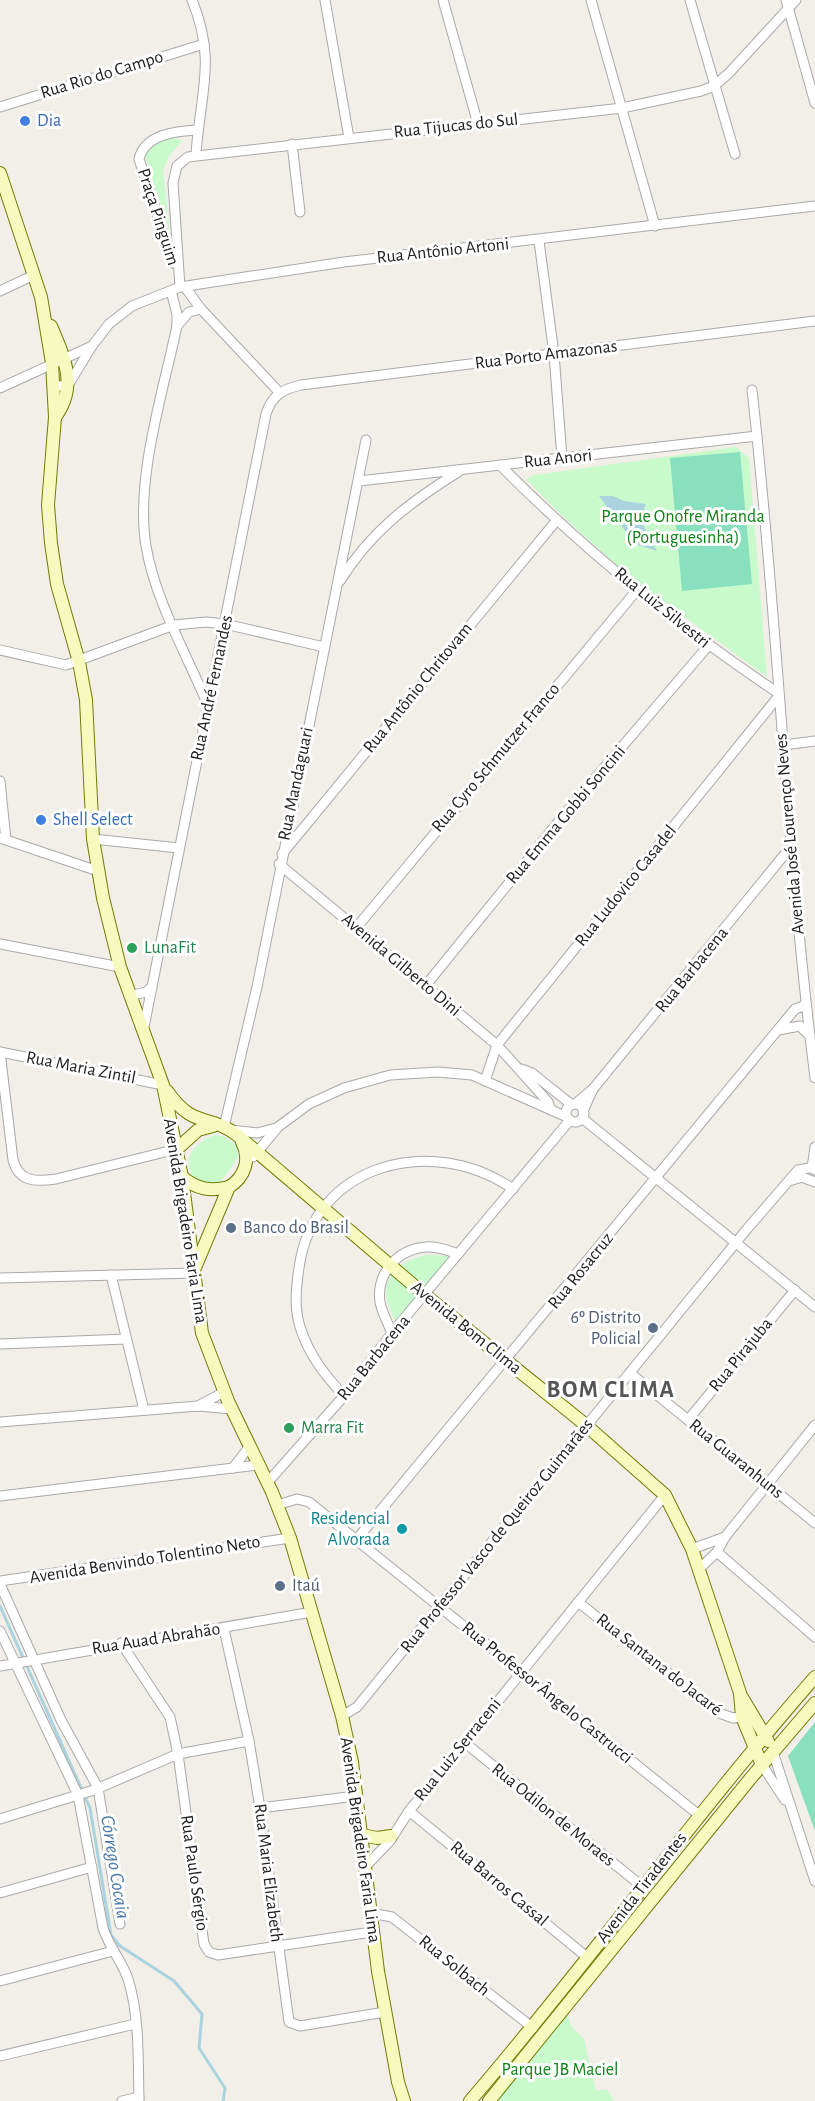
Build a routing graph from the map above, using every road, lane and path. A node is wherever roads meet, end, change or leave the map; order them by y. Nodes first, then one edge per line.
1 (192, 0) edge
2 (325, 0) edge
3 (443, 0) edge
4 (591, 0) edge
5 (690, 0) edge
6 (796, 0) edge
7 (787, 4) edge
8 (204, 44) junction
9 (714, 86) junction
10 (815, 103) edge
11 (0, 107) edge
12 (622, 108) junction
13 (478, 124) junction
14 (198, 130) junction
15 (349, 138) junction
16 (292, 144) junction
17 (196, 154) junction
18 (735, 154) dead end
19 (0, 173) edge
20 (815, 206) edge
21 (300, 212) dead end
22 (655, 226) junction
23 (539, 241) junction
24 (177, 274) junction
25 (34, 275) junction
26 (179, 288) junction
27 (0, 291) edge
28 (201, 309) junction
29 (815, 321) edge
30 (177, 326) junction
31 (92, 346) junction
32 (554, 354) junction
33 (58, 360) junction
34 (61, 386) junction
35 (0, 388) edge
36 (752, 390) dead end
37 (279, 392) junction
38 (757, 436) junction
39 (366, 441) dead end
40 (562, 458) junction
41 (500, 465) junction
42 (462, 469) junction
43 (359, 481) junction
44 (556, 521) junction
45 (337, 585) junction
46 (637, 590) junction
47 (225, 624) junction
48 (174, 625) junction
49 (708, 646) junction
50 (324, 647) junction
51 (0, 650) edge
52 (79, 662) junction
53 (778, 695) junction
54 (207, 703) junction
55 (815, 741) edge
56 (784, 745) junction
57 (0, 781) edge
58 (3, 839) edge
59 (93, 839) junction
60 (179, 848) junction
61 (789, 849) junction
62 (280, 860) junction
63 (98, 871) junction
64 (356, 927) junction
65 (0, 944) edge
66 (120, 967) junction
67 (426, 985) junction
68 (152, 987) junction
69 (129, 996) junction
70 (806, 1005) junction
71 (778, 1030) junction
72 (143, 1034) junction
73 (810, 1036) junction
74 (497, 1045) junction
75 (0, 1052) edge
76 (521, 1069) junction
77 (815, 1078) edge
78 (485, 1082) junction
79 (163, 1085) junction
80 (593, 1089) junction
81 (573, 1105) junction
82 (551, 1110) junction
83 (583, 1114) junction
84 (569, 1119) junction
85 (224, 1127) junction
86 (278, 1127) junction
87 (242, 1141) junction
88 (815, 1147) edge
89 (177, 1149) junction
90 (257, 1153) junction
91 (270, 1164) junction
92 (246, 1166) junction
93 (814, 1168) edge
94 (182, 1177) junction
95 (656, 1178) junction
96 (789, 1181) junction
97 (815, 1182) edge
98 (229, 1187) junction
99 (513, 1189) junction
100 (323, 1209) junction
101 (736, 1243) junction
102 (458, 1254) junction
103 (390, 1264) junction
104 (194, 1271) junction
105 (111, 1275) junction
106 (0, 1278) edge
107 (795, 1290) junction
108 (425, 1295) junction
109 (815, 1307) edge
110 (392, 1333) junction
111 (126, 1339) junction
112 (0, 1344) edge
113 (507, 1361) junction
114 (630, 1373) junction
115 (224, 1392) junction
116 (344, 1396) junction
117 (198, 1406) junction
118 (232, 1409) junction
119 (144, 1410) junction
120 (688, 1419) junction
121 (0, 1422) edge
122 (815, 1425) edge
123 (587, 1426) junction
124 (249, 1447) junction
125 (258, 1465) junction
126 (233, 1468) junction
127 (267, 1483) junction
128 (767, 1485) junction
129 (665, 1495) junction
130 (0, 1496) edge
131 (277, 1504) junction
132 (815, 1523) edge
133 (725, 1537) junction
134 (290, 1538) junction
135 (357, 1539) junction
136 (692, 1549) junction
137 (717, 1552) junction
138 (699, 1569) junction
139 (0, 1583) edge
140 (578, 1602) junction
141 (439, 1605) junction
142 (312, 1612) junction
143 (224, 1629) junction
144 (0, 1631) edge
145 (815, 1637) edge
146 (121, 1643) junction
147 (32, 1660) junction
148 (17, 1663) junction
149 (0, 1666) edge
150 (521, 1673) junction
151 (815, 1677) edge
152 (740, 1693) junction
153 (815, 1703) edge
154 (342, 1716) junction
155 (742, 1717) junction
156 (765, 1735) junction
157 (249, 1741) junction
158 (464, 1742) junction
159 (754, 1749) junction
160 (773, 1752) junction
161 (178, 1754) junction
162 (762, 1765) junction
163 (96, 1789) junction
164 (80, 1794) junction
165 (356, 1796) junction
166 (787, 1802) junction
167 (260, 1808) junction
168 (409, 1811) junction
169 (699, 1815) junction
170 (0, 1819) edge
171 (362, 1835) junction
172 (391, 1836) junction
173 (366, 1866) junction
174 (92, 1867) junction
175 (815, 1881) edge
176 (643, 1887) junction
177 (0, 1893) edge
178 (371, 1913) junction
179 (120, 1924) dead end
180 (372, 1932) junction
181 (278, 1945) junction
182 (113, 1951) junction
183 (588, 1958) junction
184 (0, 1981) edge
185 (385, 2012) junction
186 (135, 2024) junction
187 (532, 2028) junction
188 (0, 2056) edge
189 (398, 2082) junction
190 (139, 2099) edge
191 (122, 2101) edge
192 (398, 2101) edge
193 (404, 2101) edge
194 (470, 2101) edge
195 (489, 2101) edge

1 - 8 street
2 - 15 street
3 - 13 street
4 - 12 street
5 - 9 street
6 - 7 street
7 - 9 street
7 - 10 street
8 - 11 street, Rua Rio do Campo
8 - 14 street
9 - 12 street, Rua Tijucas do Sul
9 - 18 street
12 - 13 street, Rua Tijucas do Sul
12 - 22 street
13 - 15 street, Rua Tijucas do Sul
14 - 17 street
14 - 24 street, Praça Pinguim
15 - 16 street, Rua Tijucas do Sul
16 - 17 street, Rua Tijucas do Sul
16 - 21 street
17 - 24 street
19 - 25 main road
20 - 22 street, Rua Antônio Artoni
22 - 23 street, Rua Antônio Artoni
23 - 26 street, Rua Antônio Artoni
23 - 32 street
24 - 26 street
25 - 27 street
25 - 33 main road
26 - 28 street
26 - 30 street
26 - 31 street, Rua Antônio Artoni
28 - 30 street
28 - 37 street
29 - 32 street, Rua Porto Amazonas
30 - 48 street
31 - 33 street, Rua Antônio Artoni
31 - 34 street, Rua Antônio Artoni
32 - 37 street, Rua Porto Amazonas
32 - 40 street
33 - 34 main road
33 - 35 street, Rua Antônio Artoni
34 - 52 main road, Avenida Brigadeiro Faria Lima
36 - 38 street, Avenida José Lourenço Neves
37 - 47 street, Rua André Fernandes
38 - 40 street, Rua Anori
38 - 53 street, Avenida José Lourenço Neves
39 - 43 street, Rua Mandaguari
40 - 41 street, Rua Anori
41 - 42 street, Rua Anori
41 - 44 street, Rua Luiz Silvestri
42 - 43 street, Rua Anori
42 - 45 street
43 - 45 street, Rua Mandaguari
44 - 46 street, Rua Luiz Silvestri
44 - 62 street, Rua Antônio Chritovam
45 - 50 street, Rua Mandaguari
46 - 49 street, Rua Luiz Silvestri
46 - 64 street, Rua Cyro Schmutzer Franco
47 - 48 street
47 - 50 street
47 - 54 street, Rua André Fernandes
48 - 52 street
48 - 54 street
49 - 53 street, Rua Luiz Silvestri
49 - 67 street, Rua Emma Gobbi Soncini
50 - 62 street, Rua Mandaguari
51 - 52 street
52 - 59 main road, Avenida Brigadeiro Faria Lima
53 - 56 street, Avenida José Lourenço Neves
53 - 74 street, Rua Ludovico Casadel
54 - 60 street, Rua André Fernandes
55 - 56 street
56 - 61 street, Avenida José Lourenço Neves
57 - 58 street
58 - 63 street
59 - 60 street
59 - 63 main road, Avenida Brigadeiro Faria Lima
60 - 68 street, Rua André Fernandes
61 - 70 street, Avenida José Lourenço Neves
61 - 80 street, Rua Barbacena
62 - 64 street, Avenida Gilberto Dini
62 - 85 street, Rua Mandaguari
63 - 66 main road, Avenida Brigadeiro Faria Lima
64 - 67 street, Avenida Gilberto Dini
65 - 66 street
66 - 69 main road, Avenida Brigadeiro Faria Lima
67 - 74 street, Avenida Gilberto Dini
68 - 69 street
68 - 72 street, Rua André Fernandes
69 - 72 main road, Avenida Brigadeiro Faria Lima
70 - 71 street, Rua Rosacruz
70 - 73 street, Avenida José Lourenço Neves
71 - 73 street
71 - 95 street, Rua Rosacruz
72 - 79 main road, Avenida Brigadeiro Faria Lima
73 - 77 street, Avenida José Lourenço Neves
74 - 76 street, Avenida Gilberto Dini
74 - 78 street, Rua Ludovico Casadel
75 - 79 street, Rua Maria Zintil
75 - 89 street
76 - 81 street, Avenida Gilberto Dini
76 - 82 street, Avenida Gilberto Dini
78 - 82 street
78 - 86 street
79 - 85 main road, Avenida Bom Clima
79 - 89 main road, Avenida Brigadeiro Faria Lima
80 - 81 street, Rua Barbacena
80 - 83 street, Rua Barbacena
81 - 83 street, Avenida Gilberto Dini
81 - 84 street, Rua Barbacena
82 - 84 street
83 - 84 street
83 - 95 street
84 - 99 street, Rua Barbacena
85 - 86 street
85 - 87 main road, Avenida Bom Clima
85 - 89 main road
86 - 90 street
87 - 90 main road, Avenida Bom Clima
87 - 92 main road
88 - 93 street
89 - 94 main road, Avenida Brigadeiro Faria Lima
90 - 91 main road, Avenida Bom Clima
90 - 92 street
91 - 92 main road
91 - 100 main road, Avenida Bom Clima
92 - 98 main road
93 - 96 street, Rua Professor Vasco de Queiroz Guimarães
94 - 98 main road
94 - 104 main road, Avenida Brigadeiro Faria Lima
95 - 101 street
95 - 113 street, Rua Rosacruz
96 - 97 street
96 - 101 street, Rua Professor Vasco de Queiroz Guimarães
98 - 104 main road
99 - 100 street
99 - 102 street, Rua Barbacena
100 - 103 main road, Avenida Bom Clima
100 - 116 street
101 - 107 street
101 - 114 street, Rua Professor Vasco de Queiroz Guimarães
102 - 103 street
102 - 108 street, Rua Barbacena
103 - 108 main road, Avenida Bom Clima
103 - 110 street
104 - 105 street
104 - 115 main road, Avenida Brigadeiro Faria Lima
105 - 106 street
105 - 111 street
107 - 109 street
107 - 120 street, Rua Pirajuba
108 - 110 street, Rua Barbacena
108 - 113 main road, Avenida Bom Clima
110 - 116 street, Rua Barbacena
111 - 112 street
111 - 119 street
113 - 123 main road, Avenida Bom Clima
113 - 135 street, Rua Rosacruz
114 - 120 street, Rua Guaranhuns
114 - 123 street, Rua Professor Vasco de Queiroz Guimarães
115 - 117 street
115 - 118 main road, Avenida Brigadeiro Faria Lima
116 - 127 street, Rua Barbacena
117 - 118 street
117 - 119 street
118 - 124 main road, Avenida Brigadeiro Faria Lima
119 - 121 street
120 - 128 street, Rua Guaranhuns
122 - 128 street
123 - 129 main road, Avenida Bom Clima
123 - 141 street, Rua Professor Vasco de Queiroz Guimarães
124 - 125 main road, Avenida Brigadeiro Faria Lima
124 - 126 street
125 - 126 street
125 - 127 main road, Avenida Brigadeiro Faria Lima
126 - 130 street
127 - 131 main road, Avenida Brigadeiro Faria Lima
128 - 132 street, Rua Guaranhuns
128 - 133 street
129 - 136 main road, Avenida Bom Clima
129 - 140 street, Rua Luiz Serraceni
131 - 134 main road, Avenida Brigadeiro Faria Lima
131 - 135 street, Rua Professor Ângelo Castrucci
133 - 136 street
133 - 137 street
134 - 139 street, Avenida Benvindo Tolentino Neto
134 - 142 main road, Avenida Brigadeiro Faria Lima
135 - 141 street, Rua Professor Ângelo Castrucci
136 - 138 main road, Avenida Bom Clima
137 - 138 street
137 - 145 street
138 - 152 main road, Avenida Bom Clima
139 - 147 street
140 - 150 street, Rua Luiz Serraceni
140 - 155 street, Rua Santana do Jacaré
141 - 150 street, Rua Professor Ângelo Castrucci
141 - 154 street, Rua Professor Vasco de Queiroz Guimarães
142 - 143 street, Rua Auad Abrahão
142 - 154 main road, Avenida Brigadeiro Faria Lima
143 - 146 street, Rua Auad Abrahão
143 - 157 street, Rua Maria Elizabeth
144 - 148 street
146 - 147 street, Rua Auad Abrahão
146 - 161 street, Rua Paulo Sérgio
147 - 148 street, Rua Auad Abrahão
147 - 163 street
148 - 149 street, Rua Auad Abrahão
148 - 164 street
150 - 158 street, Rua Luiz Serraceni
150 - 169 street, Rua Professor Ângelo Castrucci
151 - 156 main road, Avenida Tiradentes
152 - 155 main road, Avenida Bom Clima
152 - 156 main road, Avenida Bom Clima
153 - 160 main road, Avenida Tiradentes
154 - 165 main road, Avenida Brigadeiro Faria Lima
155 - 159 main road, Avenida Bom Clima
156 - 159 main road, Avenida Tiradentes
156 - 160 main road, Avenida Bom Clima
157 - 161 street
157 - 167 street, Rua Maria Elizabeth
158 - 168 street, Rua Luiz Serraceni
158 - 176 street, Rua Odilon de Moraes
159 - 162 main road, Avenida Bom Clima
159 - 169 main road, Avenida Tiradentes
160 - 162 main road, Avenida Tiradentes
160 - 166 street, Avenida Bom Clima
161 - 163 street
161 - 181 street, Rua Paulo Sérgio
162 - 166 street, Avenida Bom Clima
162 - 195 main road, Avenida Tiradentes
163 - 164 street
163 - 179 street
164 - 170 street
164 - 174 street
165 - 167 street
165 - 171 main road, Avenida Brigadeiro Faria Lima
166 - 175 street, Avenida Bom Clima
167 - 181 street, Rua Maria Elizabeth
168 - 172 street, Rua Luiz Serraceni
168 - 183 street, Rua Barros Cassal
169 - 176 main road, Avenida Tiradentes
171 - 172 main road
171 - 173 main road, Avenida Brigadeiro Faria Lima
172 - 173 street, Rua Luiz Serraceni
173 - 178 main road, Avenida Brigadeiro Faria Lima
174 - 177 street
174 - 182 street
176 - 183 main road, Avenida Tiradentes
178 - 180 main road, Avenida Brigadeiro Faria Lima
178 - 187 street, Rua Solbach
180 - 181 street, Rua Paulo Sérgio
180 - 185 main road, Avenida Brigadeiro Faria Lima
181 - 185 street, Rua Maria Elizabeth
182 - 184 street
182 - 186 street
183 - 187 main road, Avenida Tiradentes
185 - 189 main road, Avenida Brigadeiro Faria Lima
186 - 188 street
186 - 190 street
187 - 194 main road, Avenida Tiradentes
189 - 192 main road, Avenida Brigadeiro Faria Lima
189 - 193 main road, Avenida Brigadeiro Faria Lima
190 - 191 street

